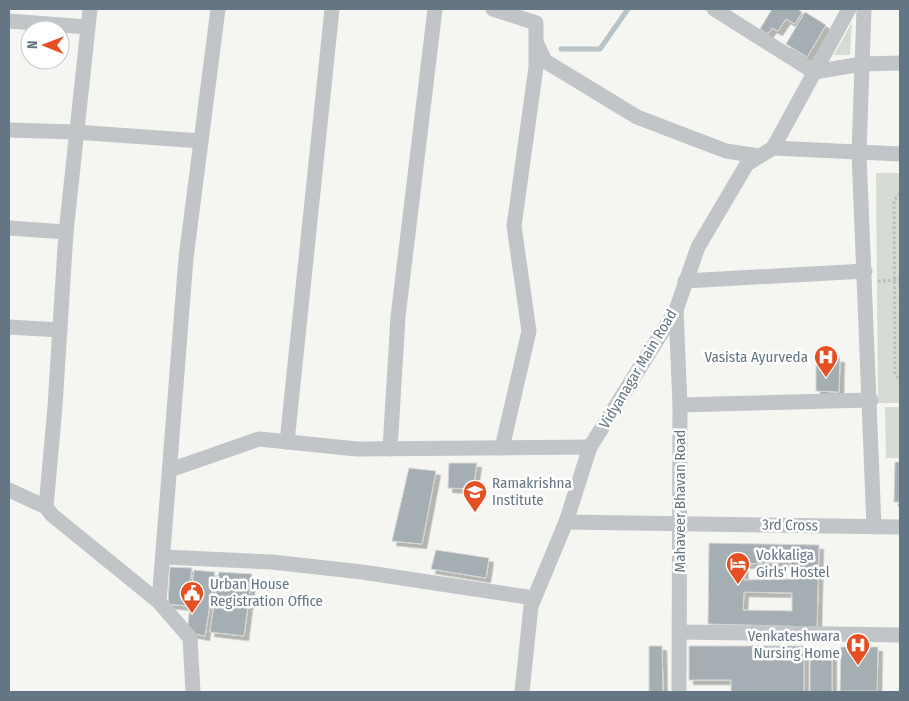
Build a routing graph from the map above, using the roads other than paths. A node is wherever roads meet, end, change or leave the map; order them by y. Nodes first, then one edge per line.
1 (90, 9) edge
2 (218, 9) edge
3 (332, 9) edge
4 (435, 9) edge
5 (493, 9) edge
6 (714, 9) edge
7 (849, 9) edge
8 (864, 9) edge
9 (9, 21) edge
10 (87, 27) junction
11 (536, 43) junction
12 (900, 63) edge
13 (862, 64) junction
14 (814, 72) junction
15 (9, 130) edge
16 (75, 132) junction
17 (201, 142) junction
18 (773, 148) junction
19 (860, 153) junction
20 (900, 154) edge
21 (759, 156) junction
22 (9, 228) edge
23 (66, 232) junction
24 (865, 277) junction
25 (685, 282) junction
26 (676, 310) junction
27 (9, 327) edge
28 (60, 330) junction
29 (871, 400) junction
30 (680, 405) junction
31 (287, 442) junction
32 (590, 447) junction
33 (502, 448) junction
34 (390, 449) junction
35 (170, 470) junction
36 (9, 490) edge
37 (46, 507) junction
38 (566, 522) junction
39 (680, 523) junction
40 (900, 527) edge
41 (874, 528) junction
42 (163, 557) junction
43 (534, 598) junction
44 (159, 602) junction
45 (680, 632) junction
46 (900, 636) edge
47 (193, 692) edge
48 (522, 692) edge
49 (679, 692) edge

1 - 10 street
2 - 17 street
3 - 31 street
4 - 34 street
5 - 11 street
6 - 14 street
7 - 14 street
8 - 13 street
9 - 10 street
10 - 16 street
11 - 21 street
11 - 33 street
12 - 13 street
13 - 14 street
13 - 19 street
14 - 18 street
15 - 16 street
16 - 17 street
16 - 23 street
17 - 35 street
18 - 19 street
18 - 21 street, Vidyanagar Main Road
19 - 20 street
19 - 24 street
21 - 25 street, Vidyanagar Main Road
22 - 23 street
23 - 28 street
24 - 25 street
24 - 29 street
25 - 26 street, Vidyanagar Main Road
26 - 30 street, Mahaveer Bhavan Road
26 - 32 street, Vidyanagar Main Road
27 - 28 street
28 - 37 street
29 - 30 street
29 - 41 street
30 - 39 street, Mahaveer Bhavan Road
31 - 34 street
31 - 35 street
32 - 33 street
32 - 38 street, Vidyanagar Main Road
33 - 34 street
35 - 42 street
36 - 37 street
37 - 44 street
38 - 39 street, 3rd Cross
38 - 43 street, Vidyanagar Main Road
39 - 41 street, 3rd Cross
39 - 45 street, Mahaveer Bhavan Road
40 - 41 street, 3rd Cross
42 - 43 street
42 - 44 street
43 - 48 street, Vidyanagar Main Road
44 - 47 street
45 - 46 street
45 - 49 street, Mahaveer Bhavan Road

